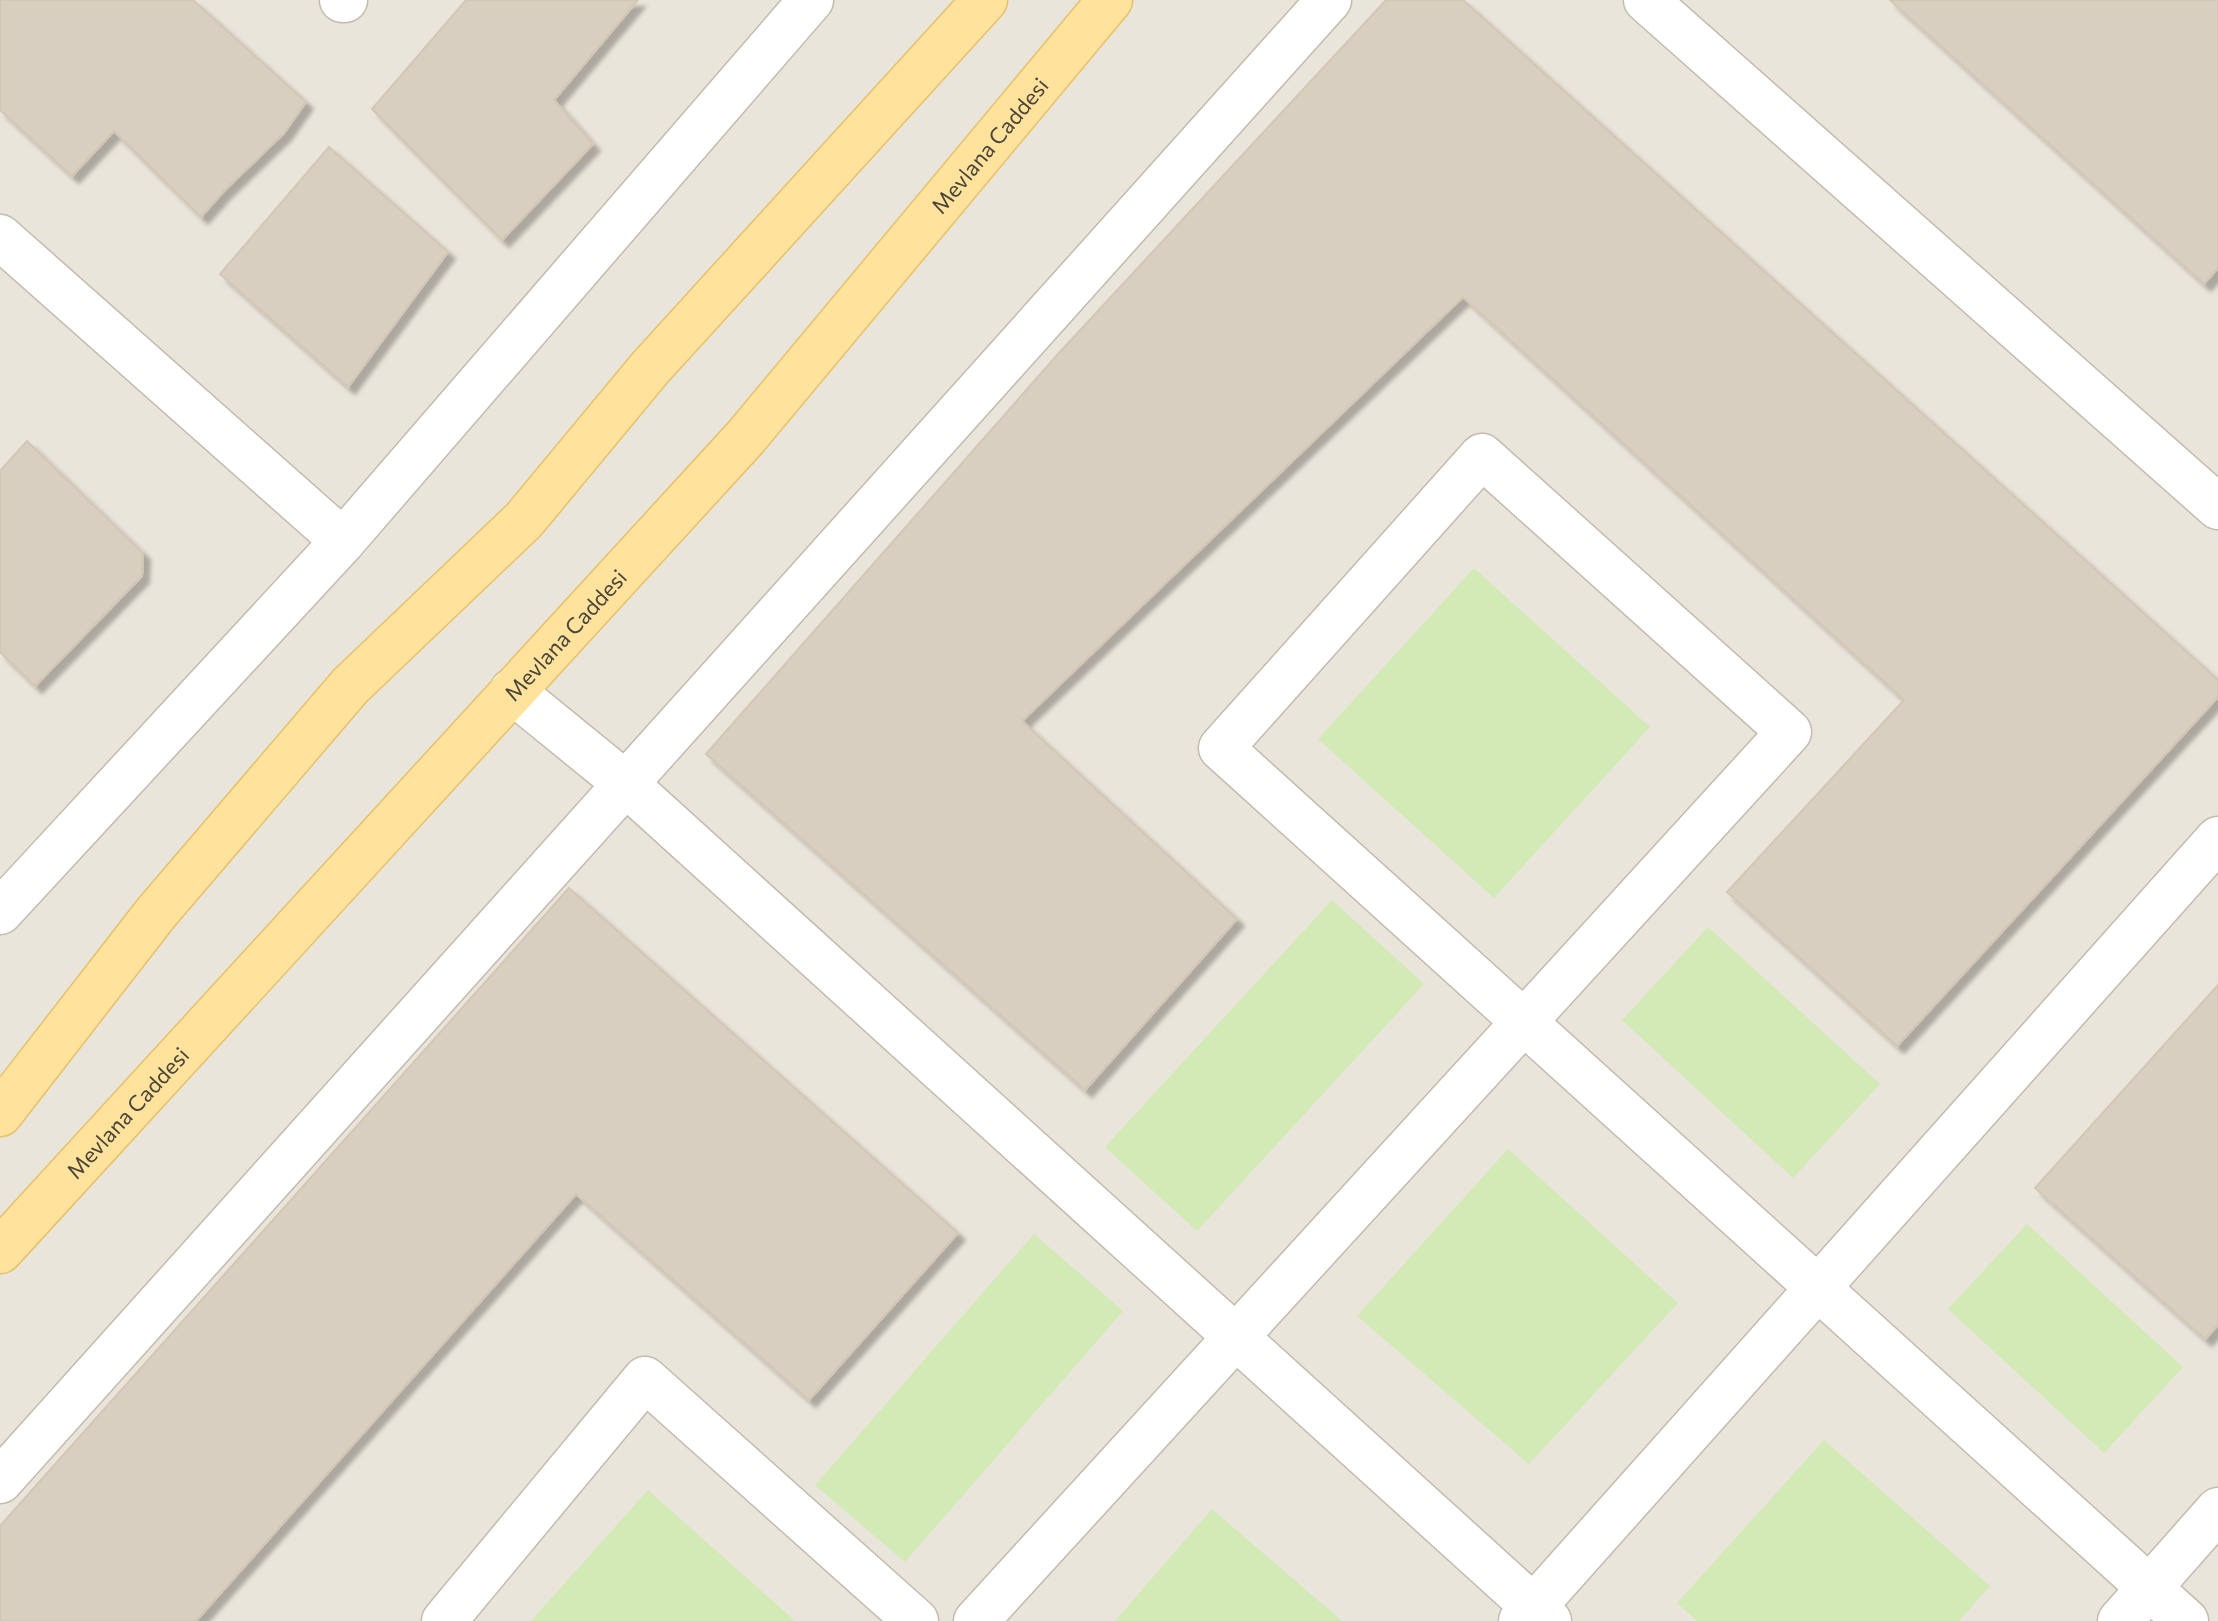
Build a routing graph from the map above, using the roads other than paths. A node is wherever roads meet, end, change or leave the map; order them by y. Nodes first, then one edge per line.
1 (811, 0) edge
2 (985, 0) edge
3 (1110, 0) edge
4 (1329, 0) edge
5 (1657, 4) edge
6 (0, 237) edge
7 (2218, 507) edge
8 (343, 541) junction
9 (512, 691) junction
10 (626, 784) junction
11 (2218, 839) edge
12 (0, 912) edge
13 (1523, 1022) junction
14 (0, 1114) edge
15 (0, 1251) edge
16 (1818, 1288) junction
17 (1236, 1337) junction
18 (0, 1481) edge
19 (2218, 1510) edge
20 (2149, 1588) junction
21 (1534, 1616) edge
22 (444, 1621) edge
23 (916, 1621) edge
24 (976, 1621) edge
25 (2120, 1621) edge
26 (2186, 1621) edge

1 - 8 street
2 - 14 main road
3 - 9 main road, Mevlana Caddesi
4 - 10 street
5 - 7 street
6 - 8 street
8 - 12 street
9 - 10 street
9 - 15 main road, Mevlana Caddesi
10 - 17 street
10 - 18 street
11 - 16 street
13 - 13 street
13 - 16 street
13 - 17 street
16 - 20 street
16 - 21 street
17 - 21 street
17 - 24 street
19 - 20 street
20 - 25 street
20 - 26 street
22 - 23 street

